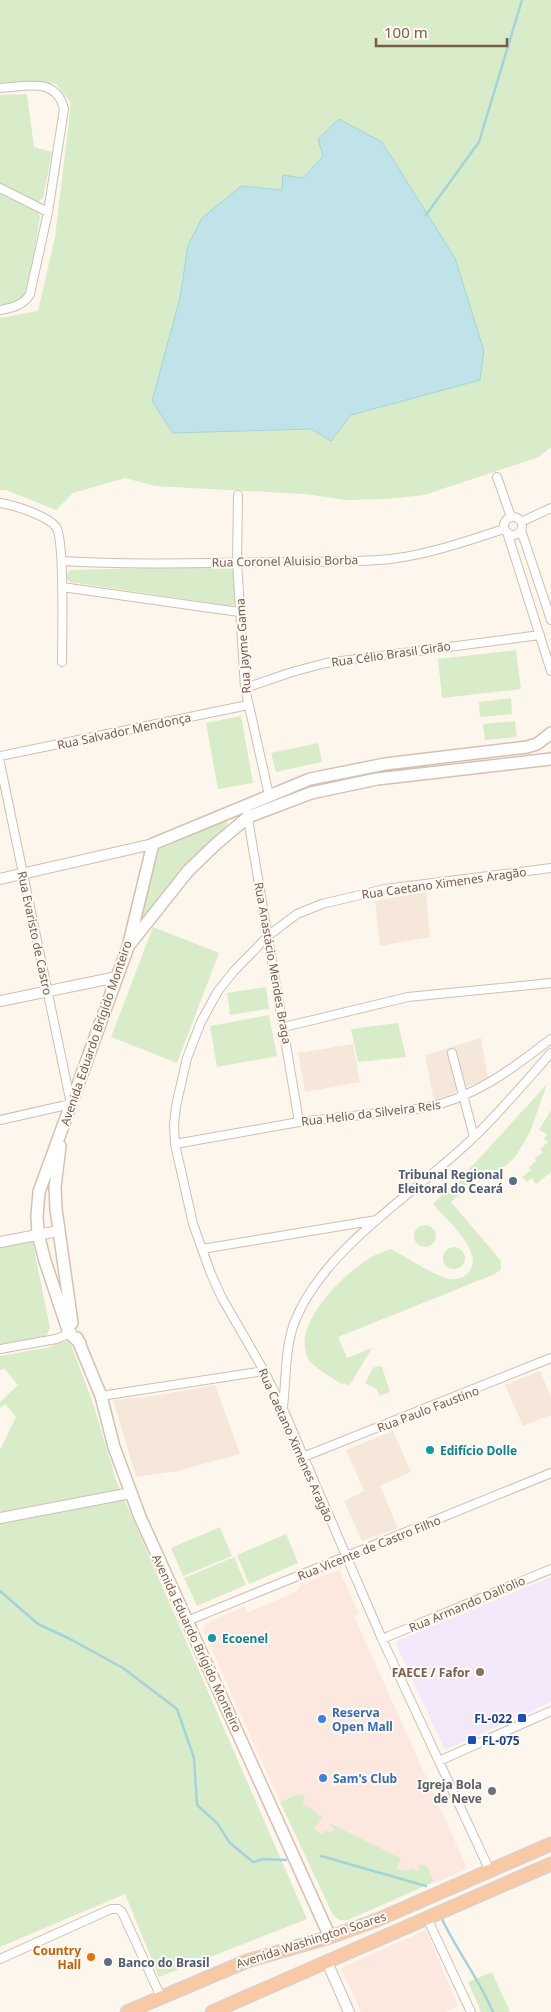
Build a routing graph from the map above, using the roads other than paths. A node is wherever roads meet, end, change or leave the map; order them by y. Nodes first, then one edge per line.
1 (0, 88) edge
2 (0, 188) edge
3 (48, 212) junction
4 (0, 310) edge
5 (497, 477) dead end
6 (238, 495) dead end
7 (0, 504) edge
8 (551, 508) edge
9 (511, 517) junction
10 (521, 526) junction
11 (506, 531) junction
12 (62, 560) junction
13 (238, 562) junction
14 (62, 587) junction
15 (546, 606) junction
16 (532, 610) junction
17 (239, 612) junction
18 (551, 620) edge
19 (540, 635) junction
20 (62, 662) dead end
21 (551, 669) edge
22 (245, 688) junction
23 (248, 705) junction
24 (551, 733) edge
25 (470, 754) junction
26 (0, 756) edge
27 (551, 759) edge
28 (0, 762) edge
29 (471, 768) junction
30 (345, 772) junction
31 (347, 785) junction
32 (269, 795) junction
33 (246, 805) junction
34 (248, 817) junction
35 (153, 844) junction
36 (551, 868) edge
37 (22, 875) junction
38 (0, 879) edge
39 (268, 936) junction
40 (128, 947) junction
41 (117, 977) junction
42 (551, 983) edge
43 (48, 991) junction
44 (0, 1000) edge
45 (284, 1027) junction
46 (551, 1039) edge
47 (452, 1053) dead end
48 (551, 1053) edge
49 (464, 1096) junction
50 (72, 1104) junction
51 (0, 1120) edge
52 (299, 1122) junction
53 (61, 1134) junction
54 (474, 1137) junction
55 (175, 1144) junction
56 (377, 1220) junction
57 (58, 1231) junction
58 (38, 1234) junction
59 (0, 1242) edge
60 (202, 1249) junction
61 (72, 1332) junction
62 (0, 1349) edge
63 (551, 1358) edge
64 (264, 1371) junction
65 (101, 1396) junction
66 (283, 1409) junction
67 (303, 1457) junction
68 (551, 1473) edge
69 (131, 1493) junction
70 (0, 1518) edge
71 (346, 1558) junction
72 (551, 1569) edge
73 (187, 1621) junction
74 (382, 1639) junction
75 (551, 1711) edge
76 (438, 1761) junction
77 (551, 1844) edge
78 (551, 1864) edge
79 (490, 1871) junction
80 (427, 1918) junction
81 (330, 1937) junction
82 (0, 1959) edge
83 (327, 1962) junction
84 (161, 1996) junction
85 (127, 2012) edge
86 (212, 2012) edge
87 (349, 2012) edge
88 (471, 2012) edge

1 - 3 street
2 - 3 street
3 - 4 street
5 - 9 street
6 - 13 street, Rua Jayme Gama
7 - 12 street
8 - 10 street
9 - 10 street
9 - 11 street
10 - 11 street
10 - 15 street
11 - 13 street, Rua Coronel Aluisio Borba
11 - 16 street
12 - 13 street, Rua Coronel Aluisio Borba
12 - 14 street
13 - 17 street, Rua Jayme Gama
14 - 17 street
14 - 20 street
15 - 16 street
15 - 18 street
16 - 19 street
17 - 22 street, Rua Jayme Gama
19 - 21 street
19 - 22 street, Rua Célio Brasil Girão
22 - 23 street, Rua Jayme Gama
23 - 26 street, Rua Salvador Mendonça
23 - 32 street, Rua Jayme Gama
24 - 25 main road
25 - 29 main road
25 - 30 main road
27 - 29 main road
28 - 37 street, Rua Evaristo de Castro
29 - 31 main road
30 - 31 main road
30 - 32 main road
31 - 34 main road
32 - 33 main road
33 - 34 street, Rua Anastácio Mendes Braga
33 - 35 main road
34 - 39 street, Rua Anastácio Mendes Braga
34 - 40 main road
35 - 37 street
35 - 40 main road, Avenida Eduardo Brígido Monteiro
36 - 39 street, Rua Caetano Ximenes Aragão
37 - 38 street
37 - 43 street, Rua Evaristo de Castro
39 - 45 street, Rua Anastácio Mendes Braga
39 - 55 street, Rua Caetano Ximenes Aragão
40 - 41 main road, Avenida Eduardo Brígido Monteiro
41 - 43 street
41 - 50 main road, Avenida Eduardo Brígido Monteiro
42 - 45 street
43 - 44 street
43 - 50 street, Rua Evaristo de Castro
45 - 52 street, Rua Anastácio Mendes Braga
46 - 49 street, Rua Helio da Silveira Reis
47 - 49 street
48 - 54 street
49 - 52 street, Rua Helio da Silveira Reis
49 - 54 street
50 - 51 street
50 - 53 main road, Avenida Eduardo Brígido Monteiro
52 - 55 street, Rua Helio da Silveira Reis
53 - 57 main road, Avenida Eduardo Brígido Monteiro
53 - 58 main road, Avenida Eduardo Brígido Monteiro
54 - 56 street
55 - 60 street, Rua Caetano Ximenes Aragão
56 - 60 street
56 - 66 street
57 - 58 street
57 - 61 main road, Avenida Eduardo Brígido Monteiro
58 - 59 street
58 - 61 main road, Avenida Eduardo Brígido Monteiro
60 - 64 street, Rua Caetano Ximenes Aragão
61 - 62 street
61 - 65 main road, Avenida Eduardo Brígido Monteiro
63 - 67 street, Rua Paulo Faustino
64 - 65 street
64 - 66 street, Rua Caetano Ximenes Aragão
65 - 69 main road, Avenida Eduardo Brígido Monteiro
66 - 67 street, Rua Caetano Ximenes Aragão
67 - 71 street, Rua Caetano Ximenes Aragão
68 - 71 street, Rua Vicente de Castro Filho
69 - 70 street
69 - 73 main road, Avenida Eduardo Brígido Monteiro
71 - 73 street, Rua Vicente de Castro Filho
71 - 74 street, Rua Caetano Ximenes Aragão
72 - 74 street, Rua Armando Dall'olio
73 - 81 main road, Avenida Eduardo Brígido Monteiro
74 - 76 street, Rua Caetano Ximenes Aragão
75 - 76 street
76 - 79 street, Rua Caetano Ximenes Aragão
77 - 79 highway, Avenida Washington Soares
78 - 80 highway, Avenida Washington Soares
79 - 81 highway, Avenida Washington Soares
80 - 83 highway, Avenida Washington Soares
80 - 88 street
81 - 84 highway, Avenida Washington Soares
82 - 84 street
83 - 86 highway, Avenida Washington Soares
83 - 87 street
84 - 85 highway, Avenida Washington Soares

